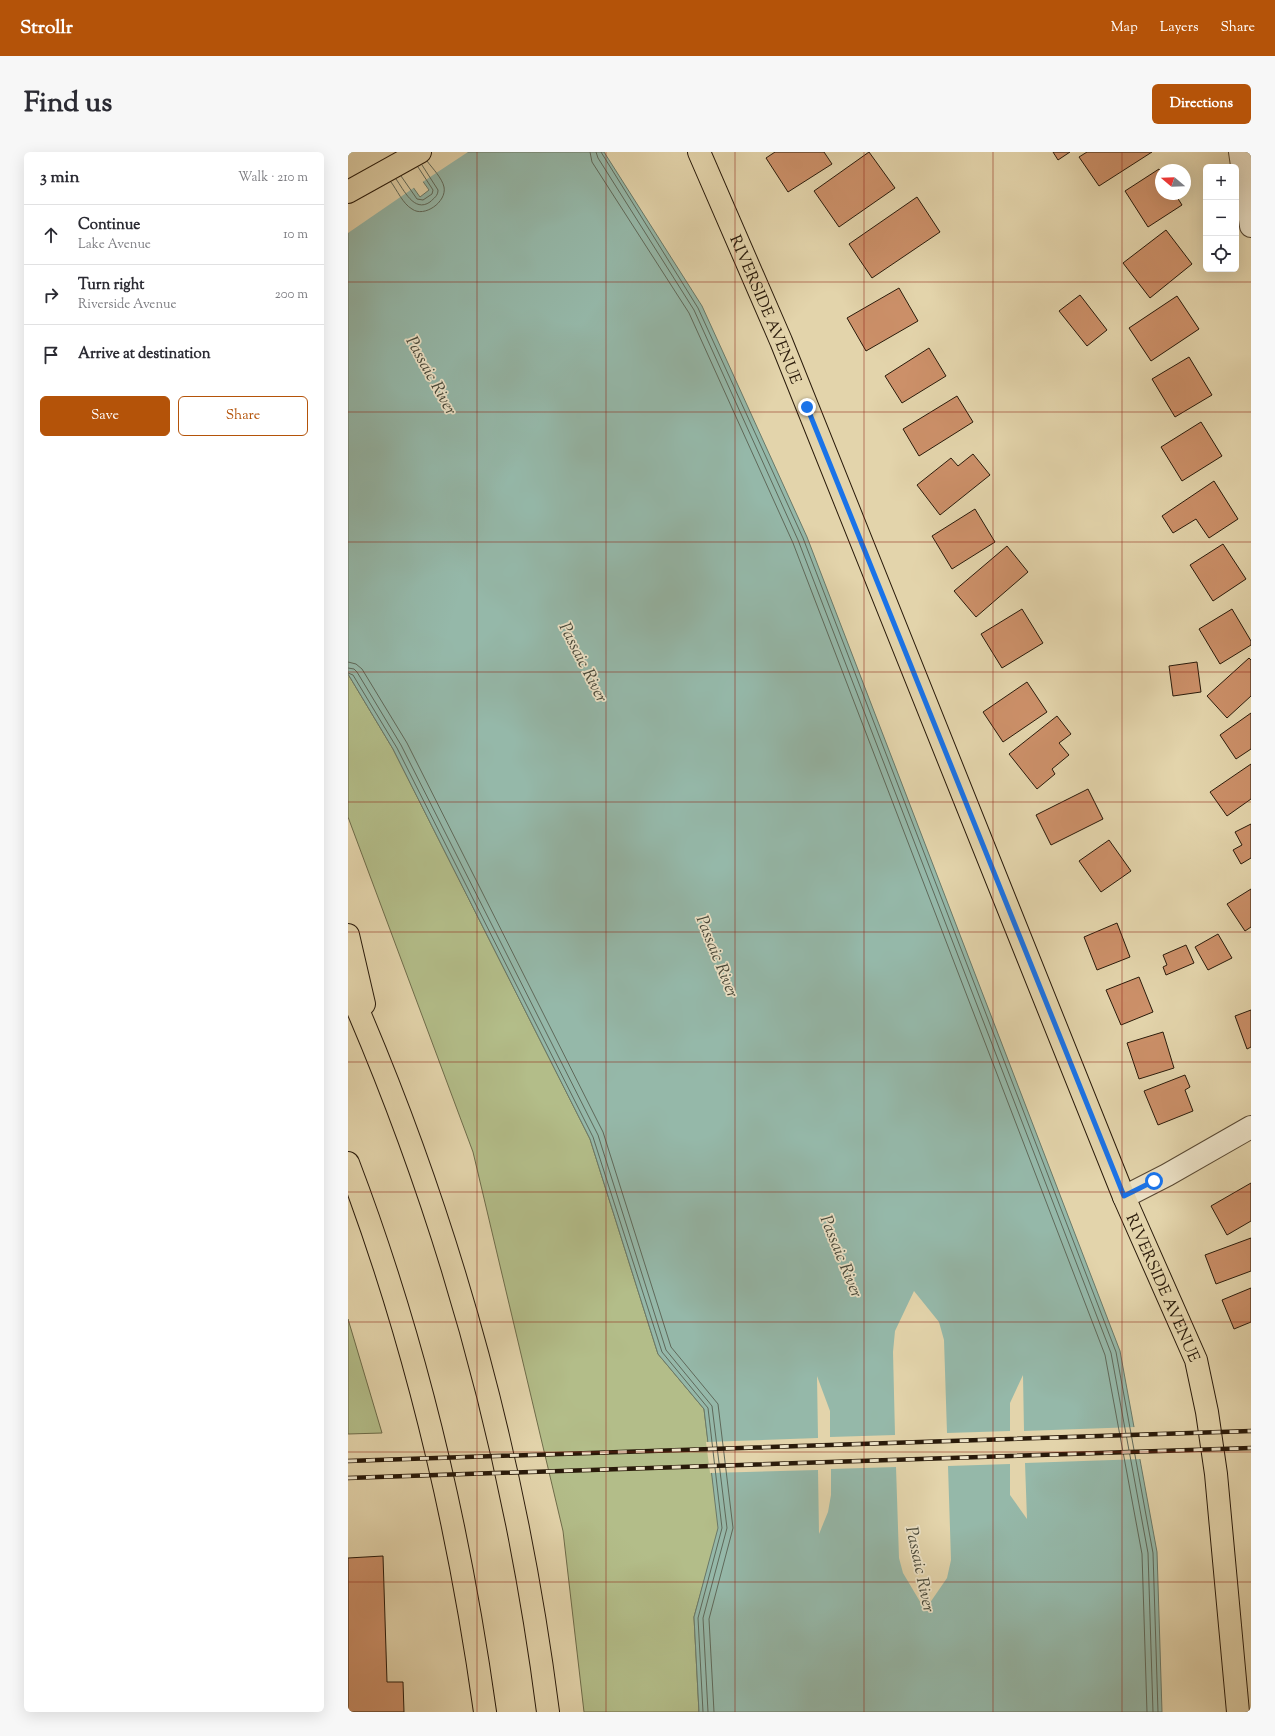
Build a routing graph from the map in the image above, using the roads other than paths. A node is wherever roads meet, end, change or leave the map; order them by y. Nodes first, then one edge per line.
1 (404, 152) edge
2 (420, 152) edge
3 (699, 152) edge
4 (1240, 152) edge
5 (348, 192) edge
6 (1251, 226) edge
7 (348, 934) edge
8 (348, 987) edge
9 (371, 1041) junction
10 (1251, 1127) edge
11 (348, 1163) edge
12 (1124, 1196) junction
13 (485, 1712) edge
14 (548, 1712) edge
15 (1238, 1712) edge

1 - 5 main road
2 - 5 main road
3 - 12 main road, RIVERSIDE AVENUE
4 - 6 street
7 - 9 main road
8 - 9 main road
9 - 14 main road
10 - 12 street
11 - 13 main road
12 - 15 main road, RIVERSIDE AVENUE

